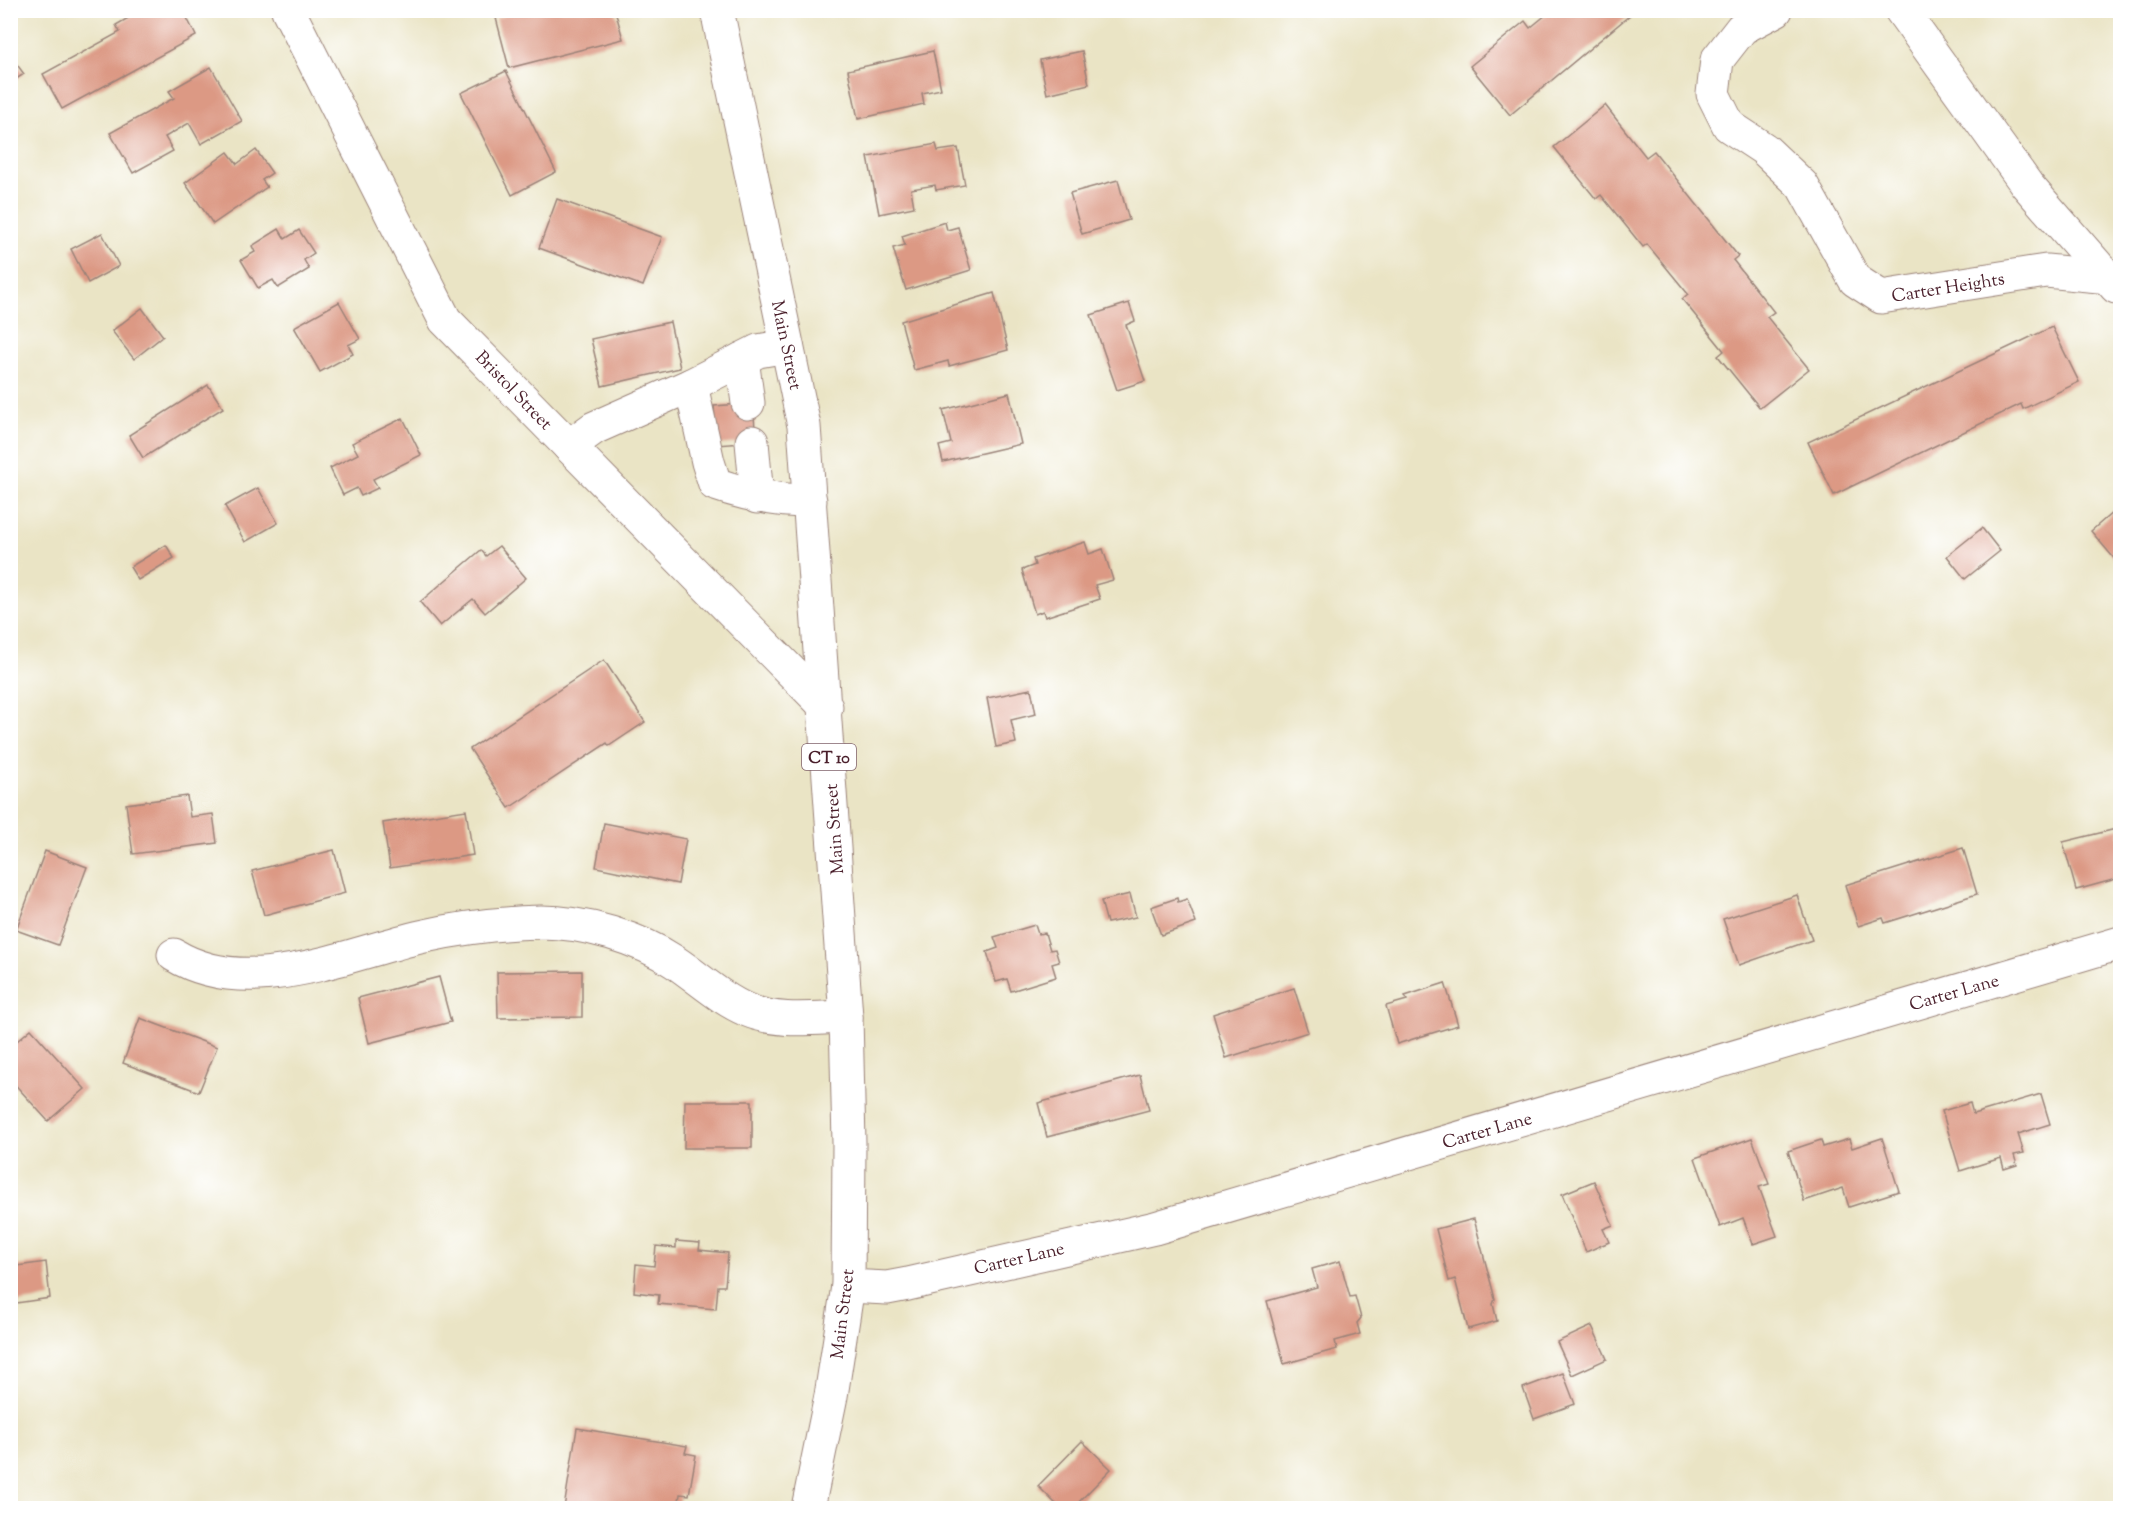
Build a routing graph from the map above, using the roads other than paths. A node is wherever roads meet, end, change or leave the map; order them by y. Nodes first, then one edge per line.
1 (288, 10) edge
2 (717, 10) edge
3 (1776, 10) edge
4 (1901, 10) edge
5 (2115, 285) edge
6 (787, 346) junction
7 (742, 359) junction
8 (691, 385) junction
9 (748, 403) dead end
10 (752, 442) dead end
11 (569, 446) junction
12 (758, 497) junction
13 (810, 501) junction
14 (826, 707) junction
15 (2121, 943) edge
16 (174, 955) dead end
17 (846, 1017) junction
18 (848, 1286) junction
19 (808, 1509) edge

1 - 11 main road, Bristol Street
2 - 6 main road, Main Street / CT 10
3 - 5 main road, Carter Heights
4 - 5 main road, Carter Heights
6 - 7 main road
6 - 13 main road, Main Street / CT 10
7 - 8 main road
7 - 9 main road
8 - 11 main road
8 - 12 main road
10 - 12 main road
11 - 14 main road, Bristol Street
12 - 13 main road
13 - 14 main road, Main Street / CT 10
14 - 17 main road, Main Street / CT 10
15 - 18 main road, Carter Lane
16 - 17 main road
17 - 18 main road, Main Street / CT 10
18 - 19 main road, Main Street / CT 10

